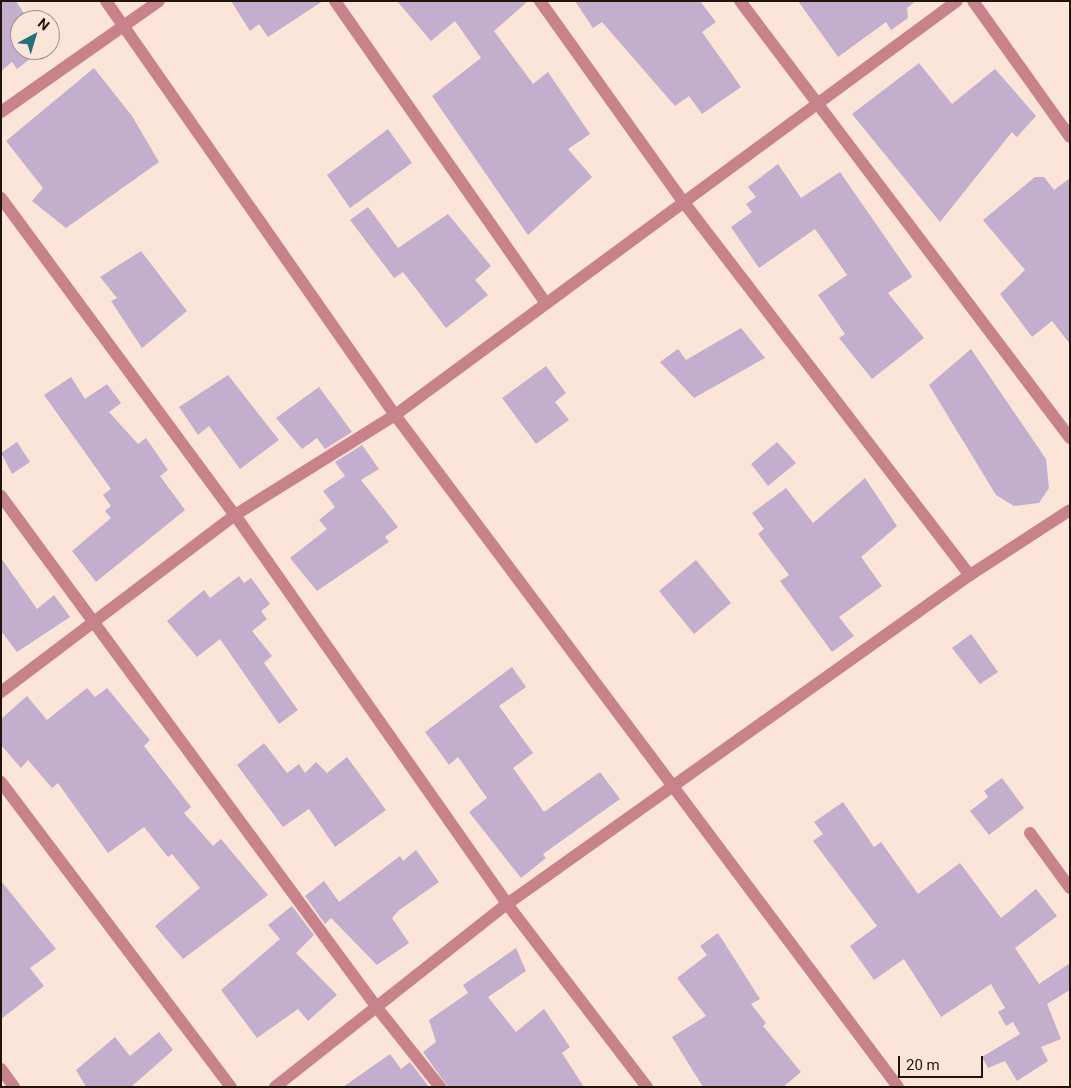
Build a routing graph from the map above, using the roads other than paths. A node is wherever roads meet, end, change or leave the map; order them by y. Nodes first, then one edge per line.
1 (106, 1) edge
2 (159, 1) edge
3 (335, 1) edge
4 (540, 1) edge
5 (740, 1) edge
6 (956, 1) edge
7 (973, 1) edge
8 (125, 27) junction
9 (820, 106) junction
10 (1, 112) edge
11 (1070, 137) edge
12 (1, 198) edge
13 (685, 204) junction
14 (546, 304) junction
15 (395, 415) junction
16 (1070, 438) edge
17 (1, 496) edge
18 (1070, 510) edge
19 (236, 515) junction
20 (970, 575) junction
21 (94, 622) junction
22 (1, 692) edge
23 (1, 782) edge
24 (674, 785) junction
25 (1030, 834) dead end
26 (1070, 888) edge
27 (507, 904) junction
28 (378, 1009) junction
29 (1, 1069) edge
30 (14, 1087) edge
31 (230, 1087) edge
32 (275, 1087) edge
33 (440, 1087) edge
34 (647, 1087) edge
35 (898, 1087) edge

1 - 8 street
2 - 8 street
3 - 14 street
4 - 13 street
5 - 9 street
6 - 9 street
7 - 11 street
8 - 10 street
8 - 15 street
9 - 13 street
9 - 16 street
12 - 19 street
13 - 14 street
13 - 20 street
14 - 15 street
15 - 19 street
15 - 24 street
17 - 21 street
18 - 20 street
19 - 21 street
19 - 27 street
20 - 24 street
21 - 22 street
21 - 28 street
23 - 31 street
24 - 27 street
24 - 35 street
25 - 26 street
27 - 28 street
27 - 34 street
28 - 32 street
28 - 33 street
29 - 30 street

